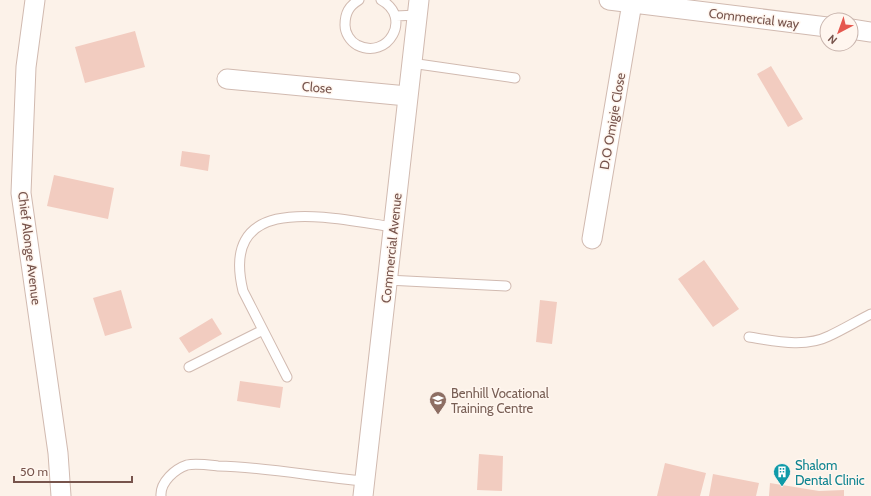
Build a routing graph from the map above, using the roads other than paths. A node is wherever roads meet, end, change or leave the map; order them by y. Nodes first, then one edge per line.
1 (35, 0) edge
2 (359, 0) edge
3 (381, 0) edge
4 (609, 0) edge
5 (632, 3) junction
6 (418, 8) edge
7 (396, 16) junction
8 (819, 26) edge
9 (859, 31) edge
10 (871, 32) edge
11 (411, 63) junction
12 (515, 78) dead end
13 (228, 79) dead end
14 (407, 96) junction
15 (394, 227) junction
16 (592, 239) dead end
17 (387, 280) junction
18 (506, 286) dead end
19 (871, 314) edge
20 (263, 330) junction
21 (749, 337) dead end
22 (189, 367) dead end
23 (287, 377) dead end
24 (364, 488) edge
25 (61, 496) edge
26 (161, 496) edge

1 - 25 street, Chief Alonge Avenue
2 - 7 lane
3 - 7 lane
4 - 5 street, Commercial way
5 - 8 street, Commercial way
5 - 16 street, D.O Omigie Close
6 - 7 lane
6 - 11 street, Commercial Avenue
9 - 10 street
11 - 12 lane
11 - 14 street, Commercial Avenue
13 - 14 street, Close
14 - 15 street, Commercial Avenue
15 - 17 street, Commercial Avenue
15 - 20 lane
17 - 18 lane
17 - 24 street, Commercial Avenue
19 - 21 lane
20 - 22 lane
20 - 23 lane
24 - 26 lane

